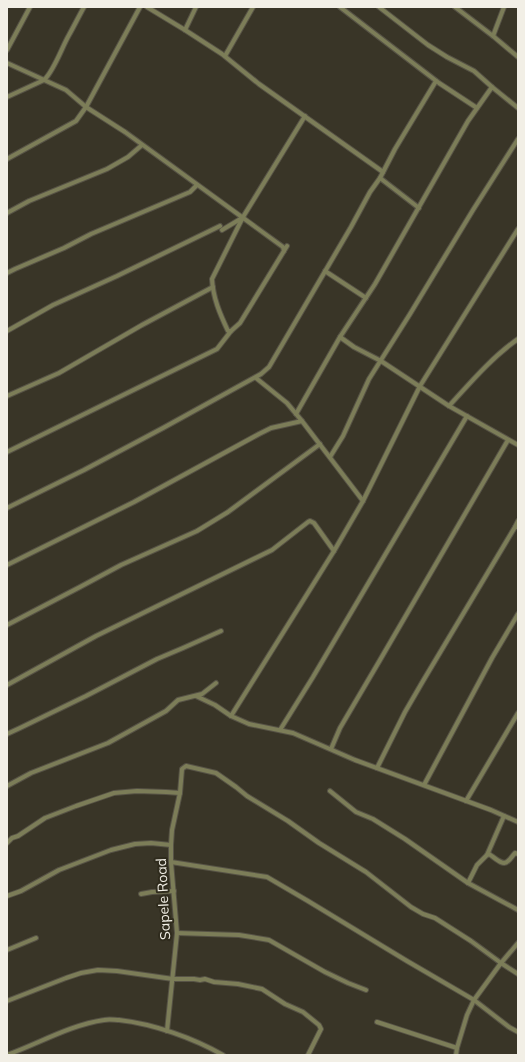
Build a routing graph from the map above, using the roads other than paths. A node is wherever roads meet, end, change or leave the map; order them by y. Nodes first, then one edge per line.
1 (30, 7) edge
2 (84, 7) edge
3 (140, 7) edge
4 (147, 7) edge
5 (196, 7) edge
6 (254, 7) edge
7 (340, 7) edge
8 (379, 7) edge
9 (455, 7) edge
10 (504, 7) edge
11 (185, 30) junction
12 (493, 36) junction
13 (7, 50) edge
14 (225, 56) junction
15 (518, 57) edge
16 (7, 63) edge
17 (44, 80) junction
18 (436, 81) junction
19 (492, 87) junction
20 (7, 97) edge
21 (86, 107) junction
22 (477, 108) junction
23 (518, 108) edge
24 (305, 116) junction
25 (518, 139) edge
26 (142, 144) junction
27 (7, 159) edge
28 (383, 172) junction
29 (380, 178) junction
30 (197, 185) junction
31 (419, 208) junction
32 (7, 213) edge
33 (242, 218) junction
34 (518, 229) edge
35 (287, 246) dead end
36 (284, 251) junction
37 (325, 271) junction
38 (7, 273) edge
39 (213, 287) junction
40 (366, 298) junction
41 (7, 331) edge
42 (230, 331) junction
43 (340, 337) junction
44 (518, 339) edge
45 (381, 361) junction
46 (256, 378) junction
47 (420, 386) junction
48 (7, 396) edge
49 (449, 406) junction
50 (296, 414) junction
51 (467, 416) junction
52 (302, 421) junction
53 (508, 440) junction
54 (320, 444) junction
55 (518, 445) edge
56 (7, 452) edge
57 (330, 457) junction
58 (363, 501) junction
59 (7, 508) edge
60 (518, 521) edge
61 (516, 527) edge
62 (334, 551) junction
63 (7, 565) edge
64 (518, 614) edge
65 (7, 625) edge
66 (221, 631) dead end
67 (216, 683) dead end
68 (7, 685) edge
69 (196, 696) junction
70 (518, 713) edge
71 (231, 716) junction
72 (280, 730) junction
73 (7, 734) edge
74 (331, 749) junction
75 (377, 768) junction
76 (424, 785) junction
77 (7, 786) edge
78 (330, 791) dead end
79 (180, 793) junction
80 (466, 801) junction
81 (504, 816) junction
82 (518, 822) edge
83 (7, 842) edge
84 (171, 845) junction
85 (518, 854) edge
86 (487, 855) junction
87 (171, 862) junction
88 (468, 883) junction
89 (174, 891) junction
90 (141, 894) dead end
91 (7, 896) edge
92 (518, 910) edge
93 (177, 933) junction
94 (36, 938) dead end
95 (518, 943) edge
96 (7, 950) edge
97 (501, 963) junction
98 (518, 974) edge
99 (173, 979) junction
100 (366, 990) dead end
101 (474, 1000) junction
102 (7, 1001) edge
103 (377, 1022) dead end
104 (167, 1030) junction
105 (518, 1032) edge
106 (457, 1048) junction
107 (7, 1055) edge
108 (223, 1055) edge
109 (308, 1055) edge
110 (456, 1055) edge

1 - 13 street
2 - 17 street
3 - 21 street
4 - 11 street
5 - 11 street
6 - 14 street
7 - 18 street
8 - 19 street
9 - 12 street
10 - 12 street
11 - 14 street
12 - 15 street
14 - 24 street
16 - 17 street
17 - 20 street
17 - 21 street
18 - 22 street
18 - 28 street
19 - 22 street
19 - 23 street
21 - 26 street
21 - 27 street
22 - 31 street
24 - 28 street
24 - 33 street
25 - 45 street
26 - 30 street
26 - 32 street
28 - 29 street
29 - 31 street
29 - 37 street
30 - 33 street
30 - 38 street
31 - 40 street
33 - 36 street
33 - 39 street
33 - 41 street
34 - 47 street
35 - 36 street
36 - 42 street
37 - 40 street
37 - 46 street
39 - 42 street
39 - 48 street
40 - 43 street
42 - 56 street
43 - 45 street
43 - 50 street
44 - 49 street
45 - 47 street
45 - 57 street
46 - 50 street
46 - 59 street
47 - 49 street
47 - 58 street
49 - 51 street
50 - 52 street
51 - 53 street
51 - 72 street
52 - 54 street
52 - 63 street
53 - 55 street
53 - 74 street
54 - 57 street
54 - 65 street
57 - 58 street
58 - 62 street
60 - 61 street
61 - 75 street
62 - 68 street
62 - 71 street
64 - 76 street
66 - 73 street
67 - 69 street
69 - 71 street
69 - 77 street
70 - 80 street
71 - 72 street
72 - 74 street
74 - 75 street
75 - 76 street
76 - 80 street
78 - 88 street
79 - 83 street
79 - 84 street, Sapele Road
79 - 97 street, Sapele Road
80 - 81 street
81 - 82 street
81 - 86 street
84 - 87 street, Sapele Road
84 - 91 street
85 - 86 street
86 - 88 street
87 - 89 street, Sapele Road
87 - 101 street
88 - 92 street
89 - 90 street
89 - 93 street, Sapele Road
93 - 99 street, Sapele Road
93 - 100 street
94 - 96 street
95 - 97 street
97 - 98 street
97 - 101 street
99 - 102 street
99 - 104 street, Sapele Road
99 - 109 street
101 - 105 street
101 - 106 street
103 - 106 street
104 - 107 street
104 - 108 street
106 - 110 street

